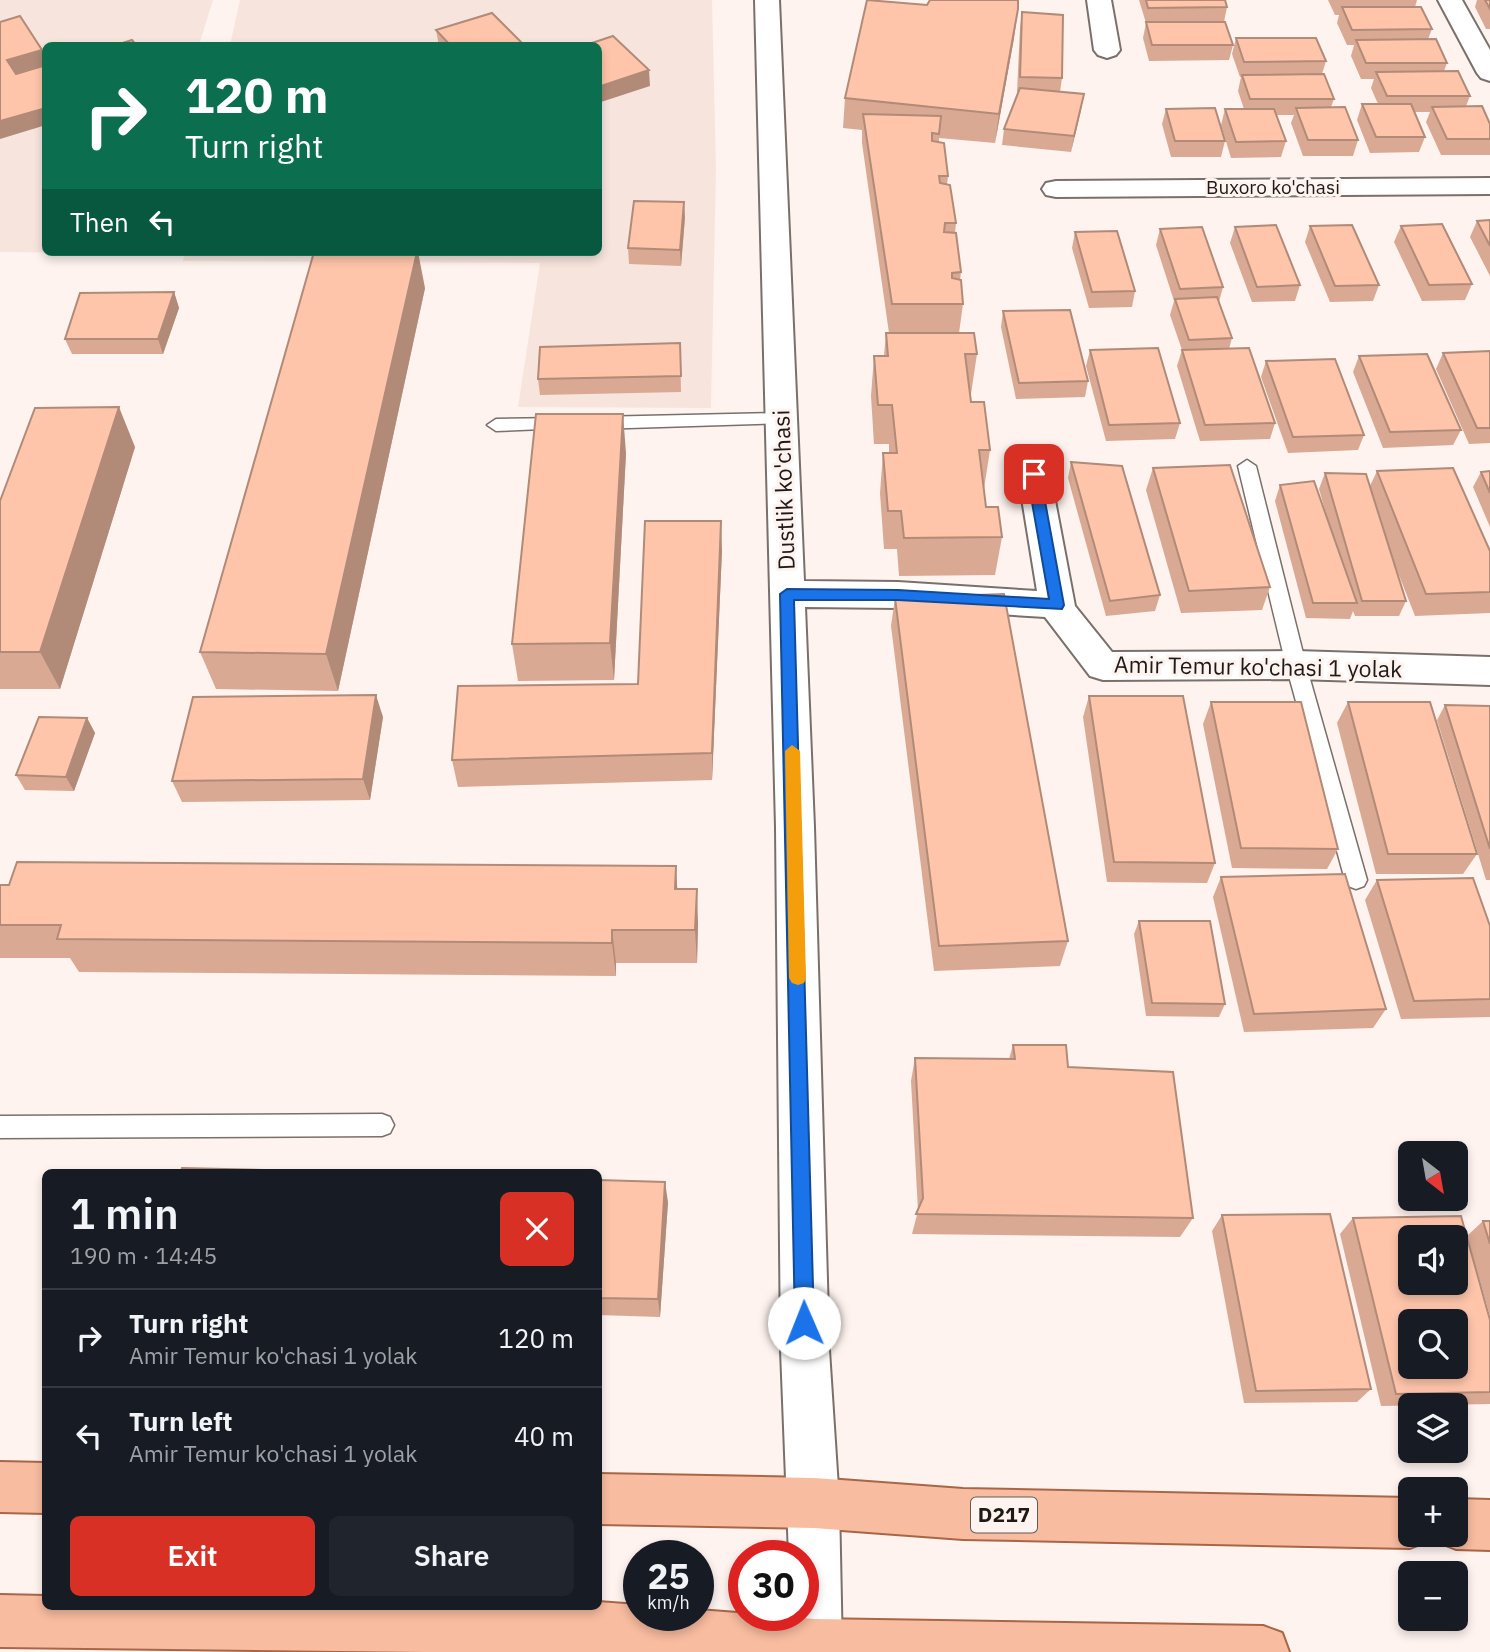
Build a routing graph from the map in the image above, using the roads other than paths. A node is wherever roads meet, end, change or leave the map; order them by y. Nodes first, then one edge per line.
1 (767, 0) edge
2 (1450, 0) edge
3 (1103, 25) dead end
4 (1107, 50) dead end
5 (1490, 73) edge
6 (1490, 186) edge
7 (1056, 188) dead end
8 (781, 419) junction
9 (496, 425) dead end
10 (1247, 466) dead end
11 (1034, 474) dead end
12 (787, 594) junction
13 (1057, 605) junction
14 (1296, 665) junction
15 (1490, 671) edge
16 (1356, 880) dead end
17 (383, 1125) dead end
18 (0, 1127) edge
19 (0, 1487) edge
20 (42, 1488) edge
21 (602, 1499) edge
22 (814, 1503) junction
23 (1398, 1523) edge
24 (1468, 1524) edge
25 (1490, 1525) edge
26 (0, 1621) edge
27 (816, 1648) edge
28 (1263, 1652) edge

1 - 8 street, Dustlik ko'chasi
2 - 5 street
3 - 4 street
6 - 7 street, Buxoro ko'chasi
8 - 9 lane
8 - 12 street, Dustlik ko'chasi
10 - 14 lane
11 - 13 street, Amir Temur ko'chasi 1 yolak
12 - 13 street
12 - 22 street, Dustlik ko'chasi
13 - 14 street, Amir Temur ko'chasi 1 yolak
14 - 15 street, Amir Temur ko'chasi 1 yolak
14 - 16 lane
17 - 18 lane
19 - 20 main road
21 - 22 main road, D217
22 - 23 main road, D217
22 - 27 street, Dustlik ko'chasi
24 - 25 main road
26 - 27 main road
27 - 28 main road

